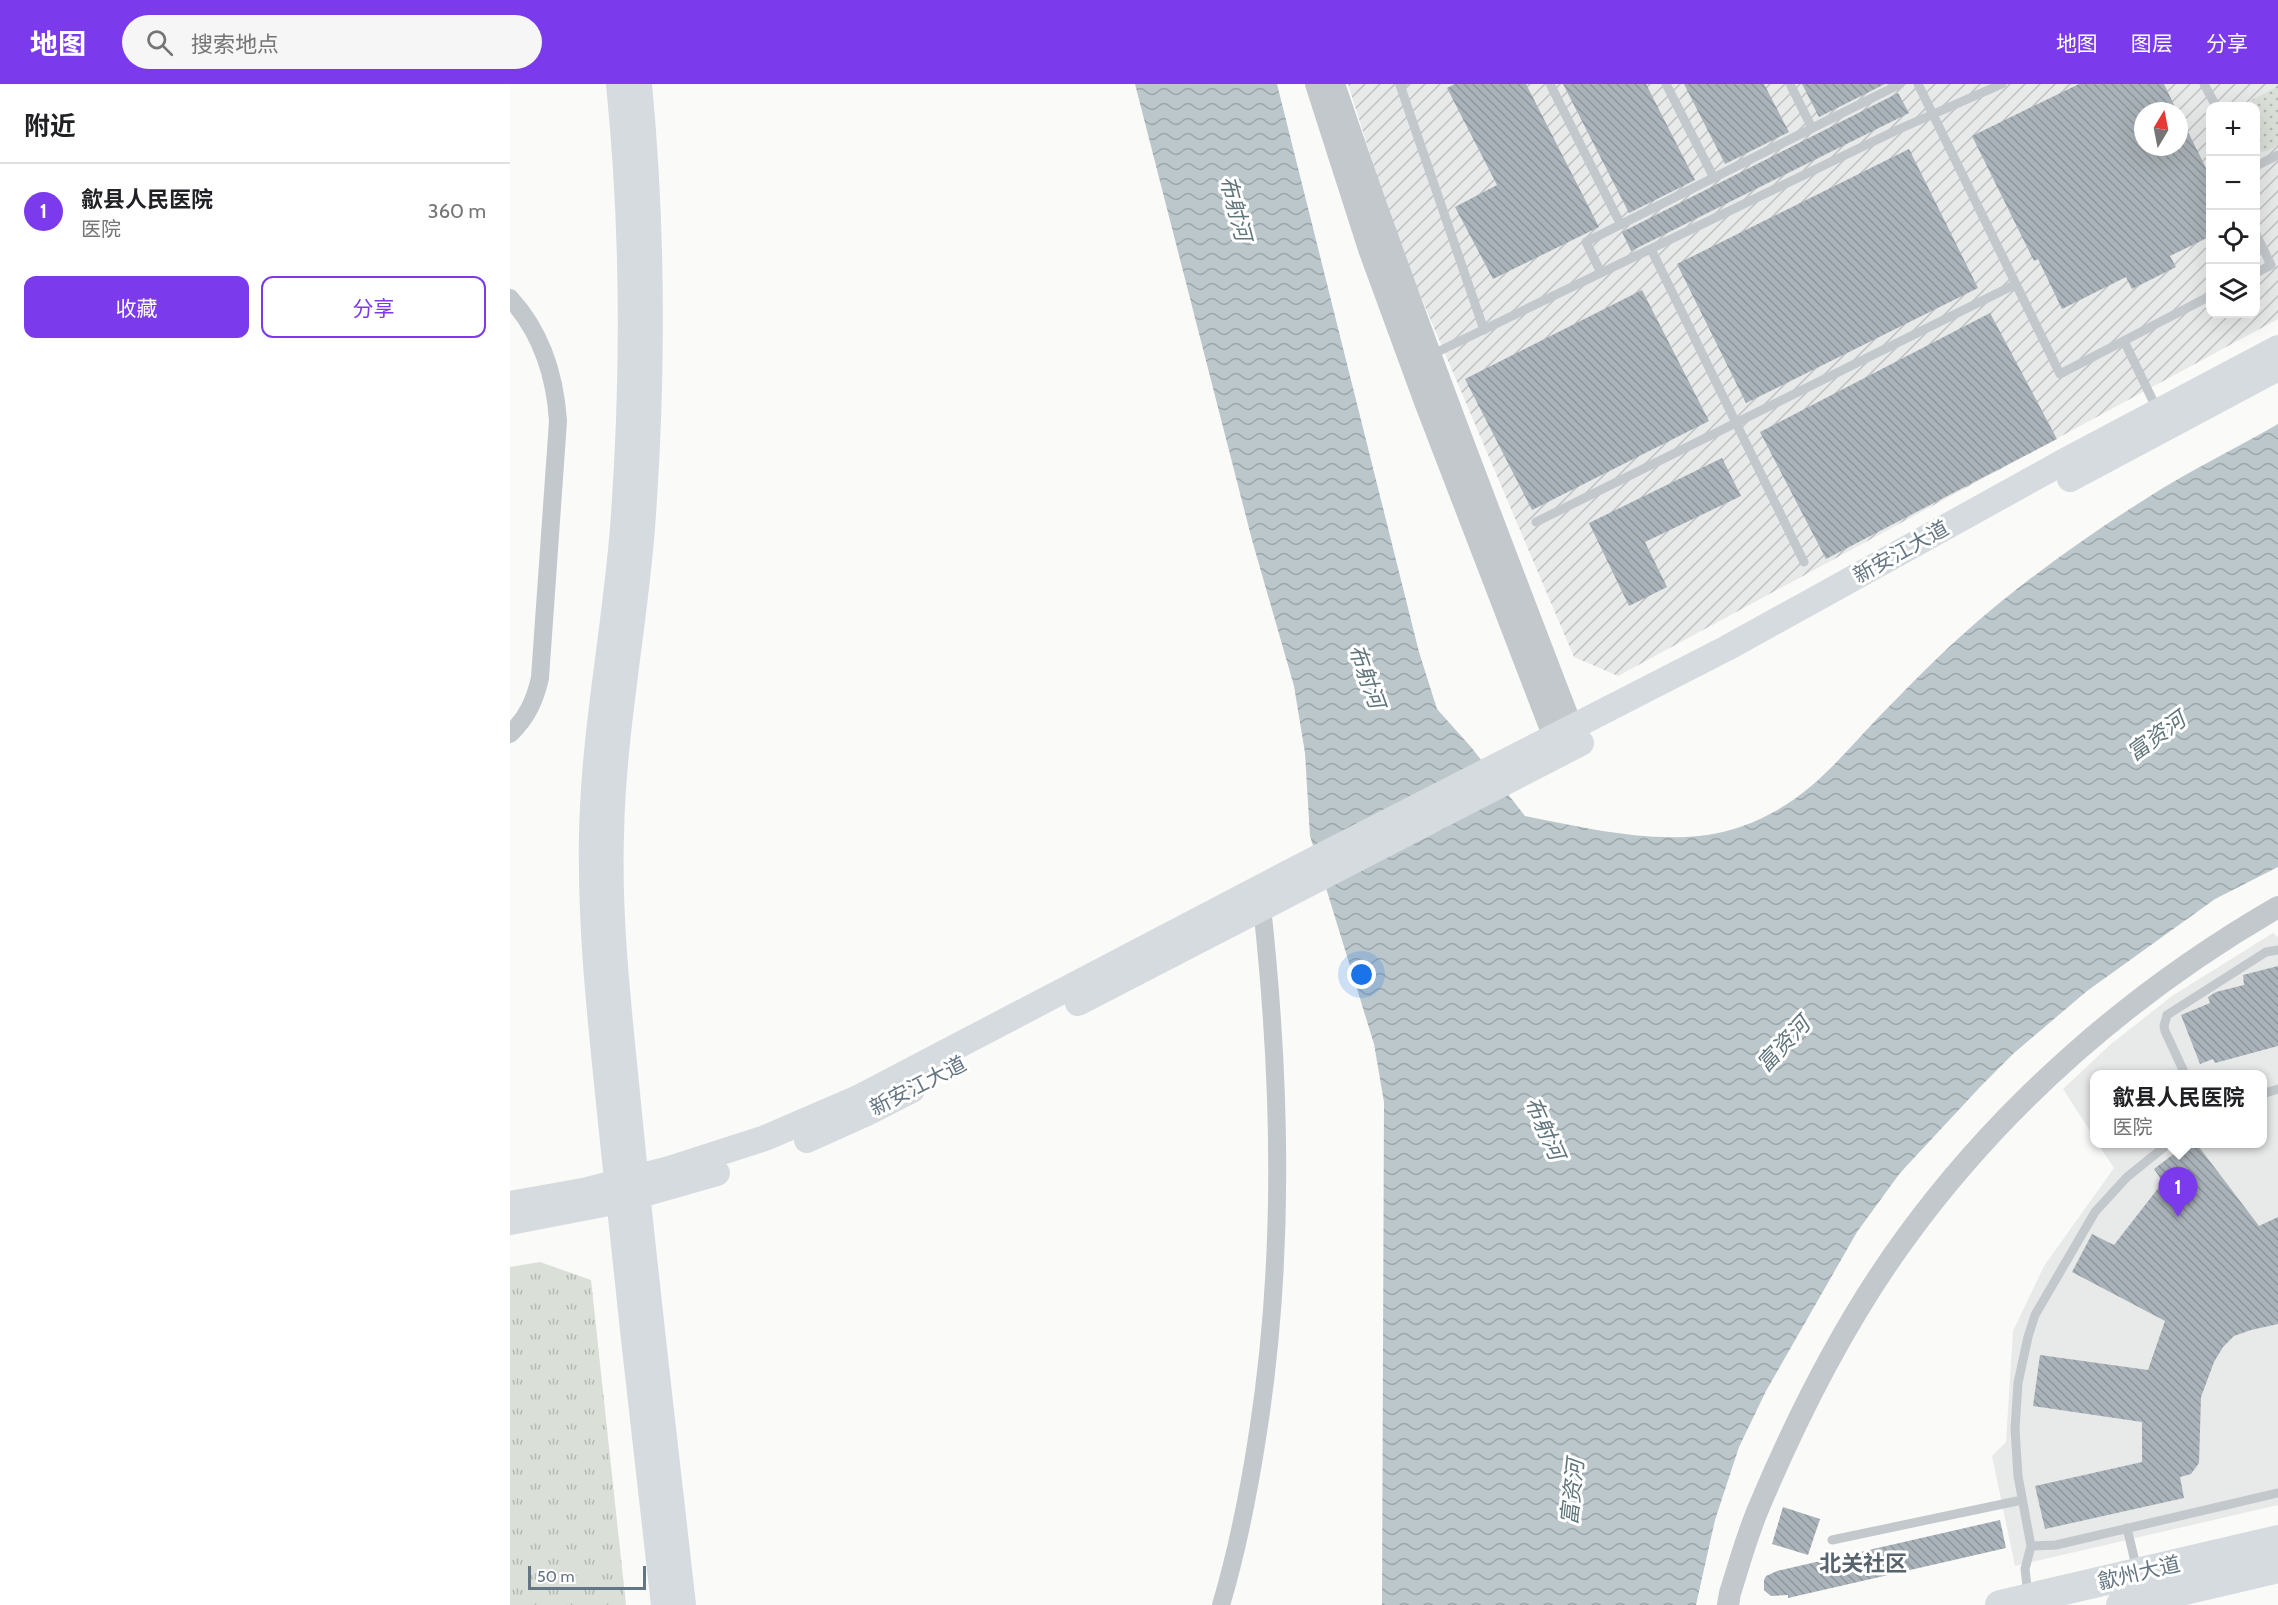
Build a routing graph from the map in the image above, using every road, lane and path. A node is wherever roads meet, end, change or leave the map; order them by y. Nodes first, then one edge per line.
1 (620, 84) edge
2 (639, 84) edge
3 (1316, 84) edge
4 (1334, 84) edge
5 (1403, 84) edge
6 (1550, 84) edge
7 (1666, 84) edge
8 (1790, 84) edge
9 (1900, 84) edge
10 (1918, 84) edge
11 (2002, 84) edge
12 (2204, 84) edge
13 (2214, 102) edge
14 (1933, 115) junction
15 (1812, 128) junction
16 (2278, 154) edge
17 (2260, 164) edge
18 (1714, 178) junction
19 (1621, 225) junction
20 (2260, 242) edge
21 (1651, 249) junction
22 (2260, 271) edge
23 (1601, 273) junction
24 (2016, 284) junction
25 (510, 298) edge
26 (2206, 299) edge
27 (1484, 330) junction
28 (2124, 341) junction
29 (2278, 348) edge
30 (1429, 356) junction
31 (2278, 368) edge
32 (2158, 411) junction
33 (1736, 423) junction
34 (1536, 522) dead end
35 (1804, 562) dead end
36 (510, 734) edge
37 (1566, 741) junction
38 (1297, 878) junction
39 (1262, 907) junction
40 (2278, 907) edge
41 (2278, 950) edge
42 (2183, 1070) edge
43 (2162, 1148) edge
44 (627, 1190) junction
45 (510, 1204) edge
46 (510, 1222) edge
47 (2278, 1493) edge
48 (2022, 1500) junction
49 (2127, 1528) junction
50 (1832, 1540) dead end
51 (2278, 1540) edge
52 (2031, 1546) junction
53 (1234, 1563) junction
54 (2278, 1568) edge
55 (2138, 1595) edge
56 (2029, 1598) junction
57 (664, 1605) edge
58 (683, 1605) edge
59 (1221, 1605) edge
60 (1228, 1605) edge
61 (1728, 1605) edge
62 (2000, 1605) edge

1 - 44 main road
2 - 44 main road
3 - 37 street
4 - 30 street
5 - 27 lane
6 - 19 lane
7 - 18 lane
8 - 15 lane
9 - 15 lane
10 - 14 lane
11 - 14 lane
12 - 13 lane
14 - 21 lane
14 - 24 lane
15 - 18 lane
16 - 17 lane
18 - 19 lane
19 - 23 lane
20 - 22 lane
21 - 23 lane
21 - 33 lane
23 - 27 lane
24 - 28 lane
24 - 33 lane
25 - 36 street
26 - 28 lane
27 - 30 lane
28 - 32 lane
29 - 32 main road, 新安江大道
30 - 37 street
31 - 37 main road, 新安江大道
32 - 37 main road, 新安江大道
33 - 34 lane
33 - 35 lane
37 - 38 main road, 新安江大道
38 - 39 main road, 新安江大道
38 - 44 main road, 新安江大道
39 - 44 main road, 新安江大道
39 - 53 street
40 - 61 street
41 - 42 lane
43 - 48 lane
44 - 45 main road, 新安江大道
44 - 46 main road, 新安江大道
44 - 57 main road
44 - 58 main road
47 - 49 lane
48 - 50 lane
48 - 52 lane
49 - 52 lane
49 - 55 lane
51 - 55 highway, 歙州大道
52 - 56 lane
53 - 59 street
53 - 60 street
54 - 55 highway, 歙州大道
55 - 56 highway, 歙州大道
56 - 62 highway, 歙州大道

